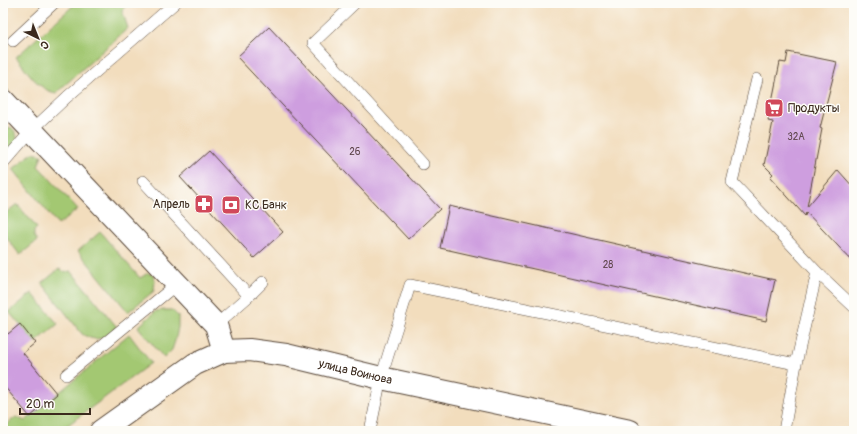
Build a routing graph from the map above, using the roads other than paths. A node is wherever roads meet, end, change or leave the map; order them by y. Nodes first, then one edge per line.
1 (54, 3) edge
2 (175, 3) edge
3 (355, 3) edge
4 (13, 41) dead end
5 (757, 79) dead end
6 (3, 100) edge
7 (32, 130) junction
8 (3, 164) edge
9 (424, 164) dead end
10 (143, 180) dead end
11 (817, 272) junction
12 (263, 282) dead end
13 (177, 284) junction
14 (249, 296) junction
15 (854, 307) edge
16 (216, 325) junction
17 (224, 351) junction
18 (796, 364) junction
19 (66, 375) dead end
20 (381, 378) junction
21 (101, 431) edge
22 (370, 431) edge
23 (630, 431) edge
24 (784, 431) edge

1 - 4 lane
2 - 7 lane
3 - 9 lane
5 - 11 lane
6 - 7 street
7 - 8 lane
7 - 13 street
10 - 14 lane
11 - 15 lane
11 - 18 lane
12 - 14 lane
13 - 16 street
13 - 19 lane
14 - 16 lane
16 - 17 street
17 - 20 street, улица Воинова
17 - 21 street, улица Воинова
18 - 20 lane
18 - 24 lane
20 - 22 lane
20 - 23 street, улица Воинова

